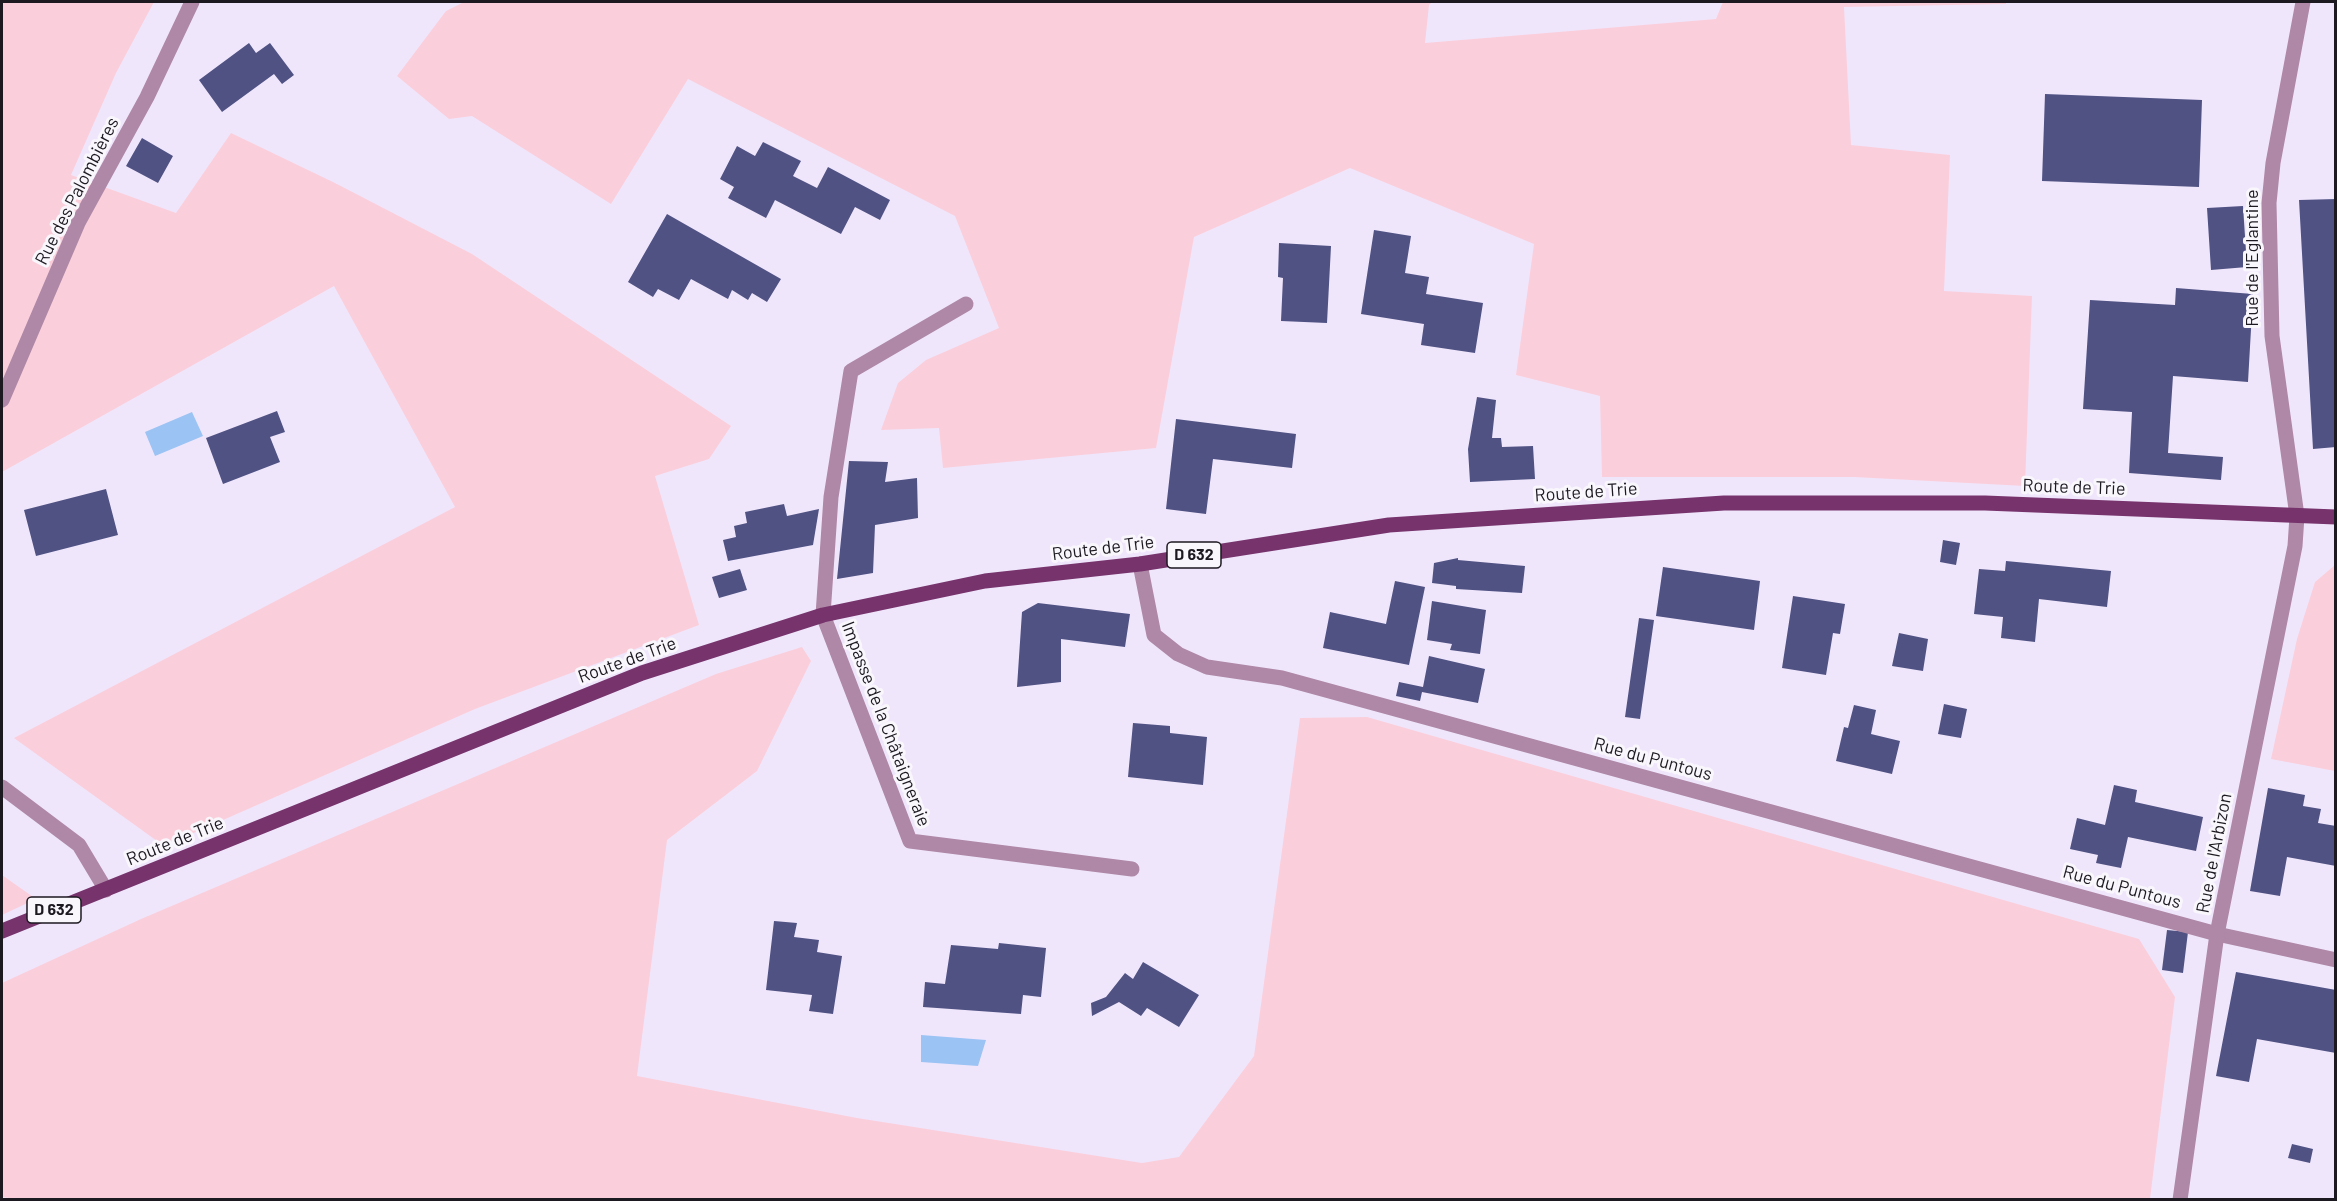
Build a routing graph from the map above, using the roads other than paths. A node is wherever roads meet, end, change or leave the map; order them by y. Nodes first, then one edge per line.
1 (192, 2) edge
2 (2303, 2) edge
3 (966, 304) dead end
4 (2, 400) edge
5 (2297, 516) junction
6 (2336, 517) edge
7 (1140, 564) junction
8 (823, 615) junction
9 (2, 787) edge
10 (1132, 869) dead end
11 (105, 890) junction
12 (2, 931) edge
13 (2217, 934) junction
14 (2336, 960) edge
15 (2180, 1200) edge

1 - 4 street, Rue des Palombières
2 - 5 street, Rue de l'Eglantine
3 - 8 street
5 - 6 main road, Route de Trie / D 632
5 - 7 main road, Route de Trie / D 632
5 - 13 street, Rue de l'Arbizon
7 - 8 main road, Route de Trie / D 632
7 - 13 street, Rue du Puntous
8 - 10 street, Impasse de la Châtaigneraie
8 - 11 main road, Route de Trie / D 632
9 - 11 street
11 - 12 main road, D 632
13 - 14 street, Rue du Puntous
13 - 15 street, Rue de l'Arbizon

